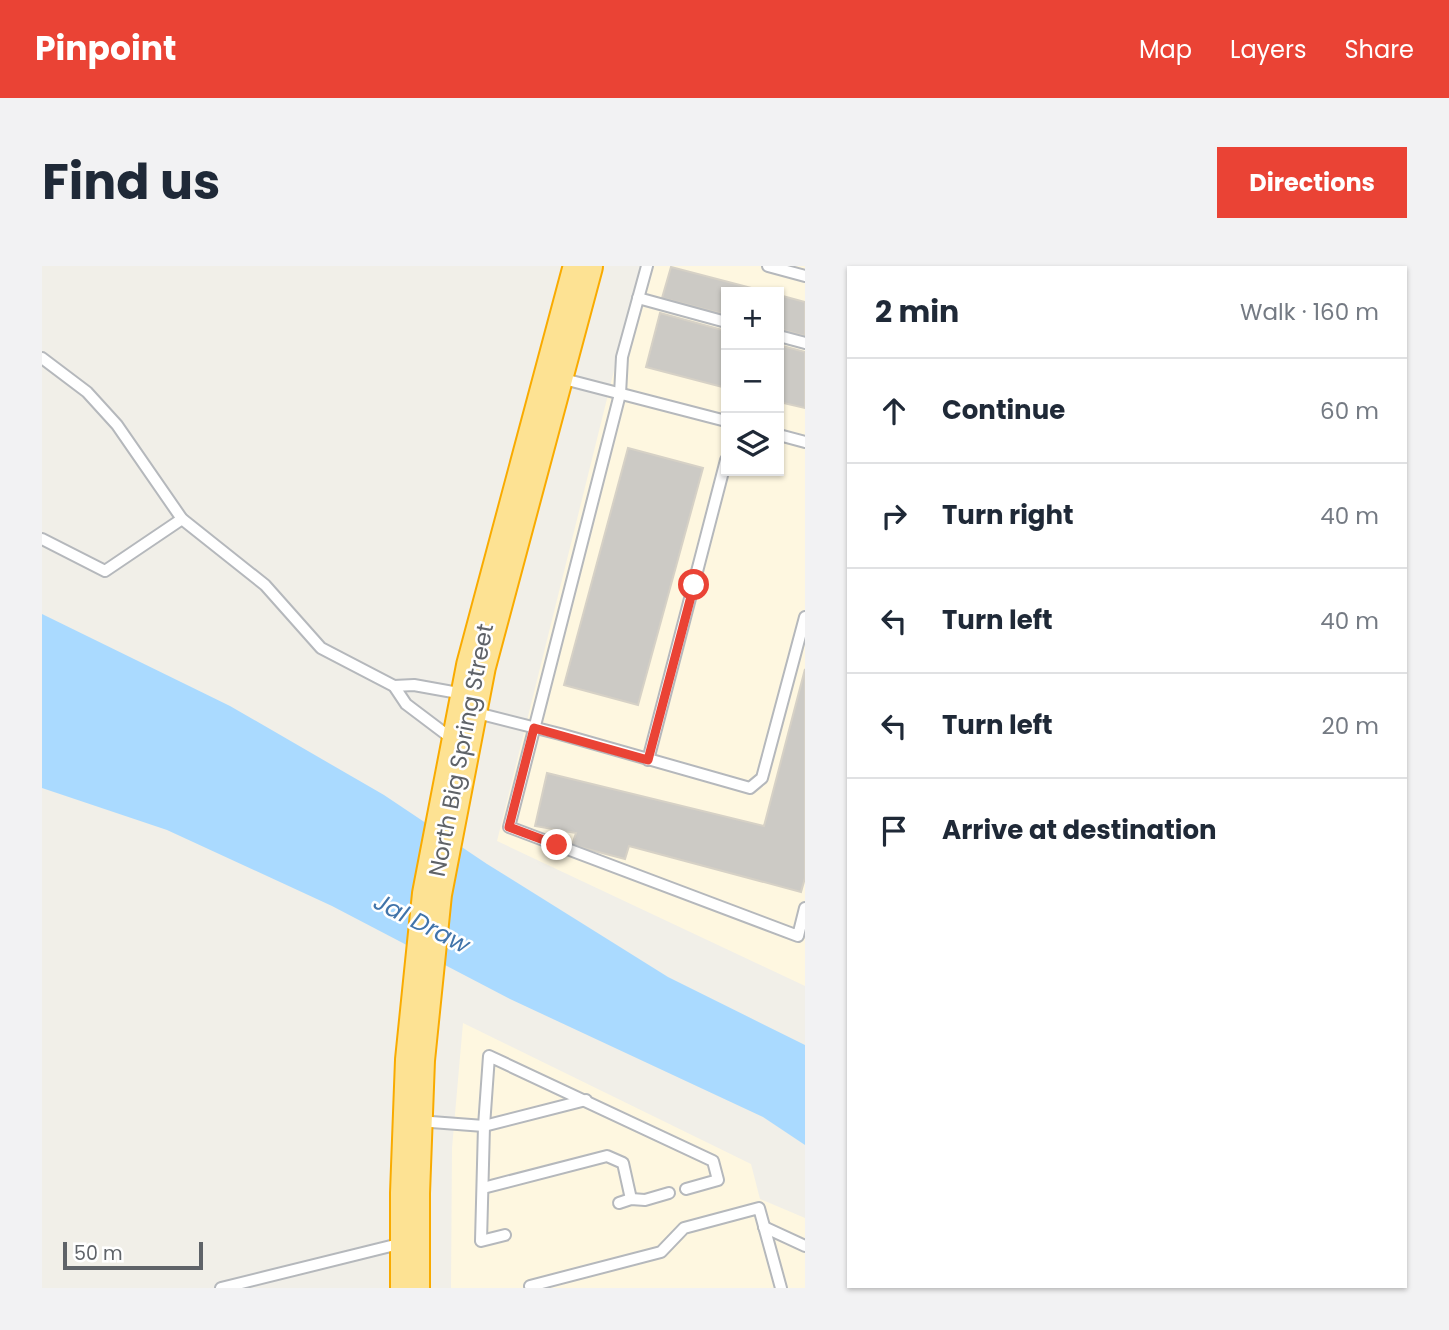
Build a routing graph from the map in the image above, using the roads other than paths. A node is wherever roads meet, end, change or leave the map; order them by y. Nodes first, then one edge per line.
1 (648, 266) edge
2 (768, 266) edge
3 (578, 273) edge
4 (805, 275) edge
5 (639, 298) junction
6 (721, 321) edge
7 (784, 337) edge
8 (805, 343) edge
9 (45, 365) edge
10 (554, 376) junction
11 (620, 394) junction
12 (721, 420) edge
13 (784, 436) edge
14 (805, 442) edge
15 (722, 476) edge
16 (182, 519) junction
17 (42, 539) edge
18 (805, 617) edge
19 (394, 686) junction
20 (465, 717) junction
21 (534, 728) junction
22 (648, 760) junction
23 (805, 908) edge
24 (586, 1100) junction
25 (412, 1121) junction
26 (484, 1126) junction
27 (483, 1188) junction
28 (686, 1189) dead end
29 (669, 1194) dead end
30 (631, 1199) junction
31 (619, 1203) dead end
32 (764, 1227) junction
33 (505, 1235) dead end
34 (409, 1241) junction
35 (805, 1246) edge
36 (530, 1286) dead end
37 (221, 1288) edge
38 (410, 1288) edge
39 (781, 1288) edge

1 - 5 lane
2 - 4 lane
3 - 10 highway, North Big Spring Street
5 - 6 lane
5 - 11 lane
7 - 8 lane
9 - 16 lane
10 - 11 lane
10 - 20 highway, North Big Spring Street
11 - 12 lane
11 - 21 lane
13 - 14 lane
15 - 22 lane
16 - 17 lane
16 - 19 lane
18 - 22 lane
19 - 20 lane
19 - 20 lane
20 - 21 lane
20 - 25 highway, North Big Spring Street
21 - 22 lane
21 - 23 lane
24 - 26 lane
24 - 26 lane
24 - 28 lane
25 - 26 lane
25 - 34 highway, North Big Spring Street
26 - 27 lane
27 - 30 lane
27 - 33 lane
29 - 30 lane
30 - 31 lane
32 - 35 lane
32 - 36 lane
32 - 39 lane
34 - 37 lane
34 - 38 highway, North Big Spring Street

